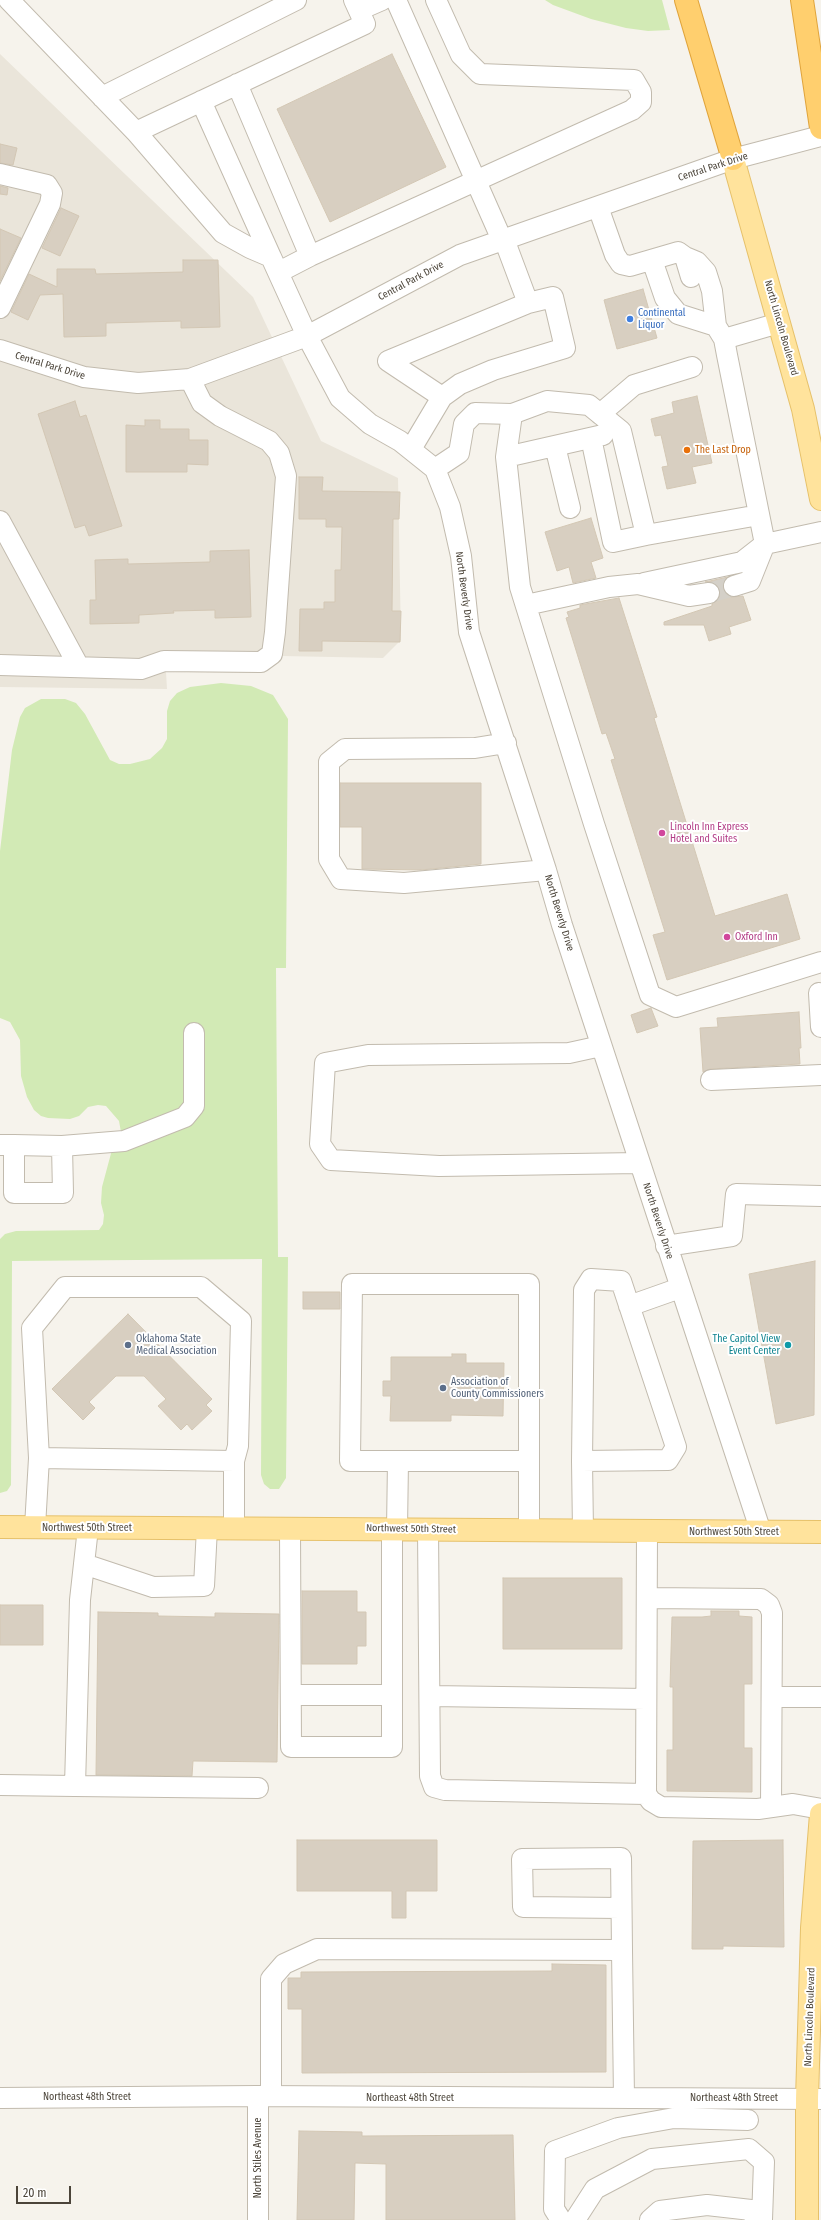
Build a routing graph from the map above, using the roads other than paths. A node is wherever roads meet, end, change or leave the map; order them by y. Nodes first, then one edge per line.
1 (9, 0) edge
2 (296, 0) edge
3 (382, 0) edge
4 (396, 0) edge
5 (436, 0) edge
6 (686, 0) edge
7 (273, 5) edge
8 (356, 5) edge
9 (803, 5) edge
10 (237, 84) junction
11 (102, 97) junction
12 (201, 101) junction
13 (821, 128) edge
14 (136, 132) junction
15 (821, 136) edge
16 (733, 159) junction
17 (0, 174) edge
18 (476, 180) junction
19 (598, 207) junction
20 (503, 240) junction
21 (310, 256) junction
22 (685, 257) junction
23 (652, 260) junction
24 (275, 265) junction
25 (528, 303) junction
26 (0, 308) edge
27 (779, 323) junction
28 (720, 333) junction
29 (307, 336) junction
30 (0, 350) edge
31 (692, 367) dead end
32 (190, 379) junction
33 (442, 397) junction
34 (512, 414) junction
35 (600, 414) junction
36 (621, 432) junction
37 (591, 438) junction
38 (555, 446) junction
39 (410, 449) junction
40 (506, 457) junction
41 (435, 469) junction
42 (821, 498) edge
43 (570, 508) dead end
44 (759, 514) junction
45 (0, 521) edge
46 (821, 532) edge
47 (646, 535) junction
48 (765, 544) junction
49 (638, 584) junction
50 (734, 586) tunnel mouth
51 (708, 593) tunnel mouth
52 (526, 606) junction
53 (0, 665) edge
54 (79, 667) junction
55 (506, 743) junction
56 (546, 870) junction
57 (821, 962) edge
58 (819, 993) dead end
59 (821, 1027) edge
60 (194, 1033) dead end
61 (601, 1046) junction
62 (821, 1075) edge
63 (711, 1080) dead end
64 (7, 1145) edge
65 (62, 1146) junction
66 (639, 1163) junction
67 (821, 1196) edge
68 (666, 1246) junction
69 (680, 1288) junction
70 (629, 1306) junction
71 (39, 1458) junction
72 (582, 1460) junction
73 (234, 1461) junction
74 (398, 1461) junction
75 (528, 1461) junction
76 (0, 1527) edge
77 (35, 1527) junction
78 (88, 1528) junction
79 (207, 1528) junction
80 (234, 1528) junction
81 (290, 1528) junction
82 (395, 1529) junction
83 (428, 1529) junction
84 (529, 1530) junction
85 (583, 1531) junction
86 (647, 1532) junction
87 (761, 1532) junction
88 (821, 1532) edge
89 (84, 1564) junction
90 (647, 1598) junction
91 (290, 1695) junction
92 (392, 1695) junction
93 (430, 1696) junction
94 (772, 1697) junction
95 (821, 1697) edge
96 (646, 1699) junction
97 (0, 1785) edge
98 (75, 1786) junction
99 (258, 1788) dead end
100 (646, 1794) junction
101 (771, 1807) junction
102 (821, 1809) edge
103 (821, 1814) edge
104 (621, 1908) junction
105 (622, 1950) junction
106 (264, 2096) junction
107 (0, 2098) edge
108 (624, 2098) junction
109 (748, 2098) junction
110 (814, 2099) edge
111 (748, 2120) junction
112 (749, 2149) junction
113 (757, 2217) edge
114 (258, 2220) edge
115 (561, 2220) edge
116 (575, 2220) edge
117 (650, 2220) edge
118 (807, 2220) edge

1 - 11 street
2 - 7 street
3 - 8 street
4 - 18 street
5 - 18 street
6 - 16 highway
7 - 11 street
8 - 10 street
9 - 13 highway
10 - 12 street
10 - 21 street
11 - 14 street
12 - 14 street
12 - 24 street
14 - 24 street
15 - 16 street, Central Park Drive
16 - 19 street, Central Park Drive
16 - 27 main road, North Lincoln Boulevard
17 - 26 street
18 - 20 street
18 - 21 street
19 - 20 street, Central Park Drive
19 - 23 street
20 - 25 street
20 - 29 street, Central Park Drive
21 - 24 street
22 - 23 street
22 - 28 street
22 - 28 street
23 - 28 street
24 - 29 street
25 - 33 street
25 - 33 street
27 - 28 street
27 - 42 main road, North Lincoln Boulevard
28 - 44 street
29 - 32 street, Central Park Drive
29 - 39 street
30 - 32 street, Central Park Drive
31 - 35 street
32 - 54 street
33 - 39 street
34 - 35 street
34 - 40 street
34 - 41 street
35 - 36 street
36 - 37 street
36 - 47 street
37 - 38 street
37 - 47 street
38 - 40 street
38 - 43 street
39 - 41 street
40 - 52 street
41 - 55 street, North Beverly Drive
44 - 47 street
44 - 48 street
45 - 54 street
46 - 48 street
48 - 49 street
48 - 50 street
49 - 51 street
49 - 52 street
52 - 57 street
53 - 54 street
55 - 56 street, North Beverly Drive
55 - 56 street
56 - 61 street, North Beverly Drive
58 - 59 street
60 - 65 street
61 - 66 street, North Beverly Drive
61 - 66 street
62 - 63 street
64 - 65 street
64 - 65 street
66 - 68 street, North Beverly Drive
67 - 68 street
68 - 69 street, North Beverly Drive
69 - 70 street
69 - 87 street, North Beverly Drive
70 - 72 street
70 - 72 street
71 - 73 street
71 - 73 street
71 - 77 street
72 - 85 street
73 - 80 street
74 - 75 street
74 - 75 street
74 - 82 street
75 - 84 street
76 - 77 main road, Northwest 50th Street
77 - 78 main road, Northwest 50th Street
78 - 79 main road, Northwest 50th Street
78 - 89 street
79 - 80 main road, Northwest 50th Street
79 - 89 street
80 - 81 main road, Northwest 50th Street
81 - 82 main road, Northwest 50th Street
81 - 91 street
82 - 83 main road, Northwest 50th Street
82 - 92 street
83 - 84 main road, Northwest 50th Street
83 - 93 street
84 - 85 main road, Northwest 50th Street
85 - 86 main road, Northwest 50th Street
86 - 87 main road, Northwest 50th Street
86 - 90 street
87 - 88 main road, Northwest 50th Street
89 - 98 street
90 - 94 street
90 - 96 street
91 - 92 street
91 - 92 street
93 - 96 street
93 - 100 street
94 - 95 street
94 - 101 street
96 - 100 street
97 - 98 street
98 - 99 street
100 - 101 street
101 - 102 street
103 - 110 main road, North Lincoln Boulevard
104 - 104 street
104 - 105 street
105 - 106 street, North Stiles Avenue
105 - 108 street
106 - 107 street, Northeast 48th Street
106 - 108 street, Northeast 48th Street
106 - 114 street, North Stiles Avenue
108 - 109 street, Northeast 48th Street
109 - 110 street, Northeast 48th Street
109 - 111 street
110 - 118 main road, North Lincoln Boulevard
111 - 112 street
111 - 115 street
112 - 113 street
112 - 116 street
113 - 117 street

